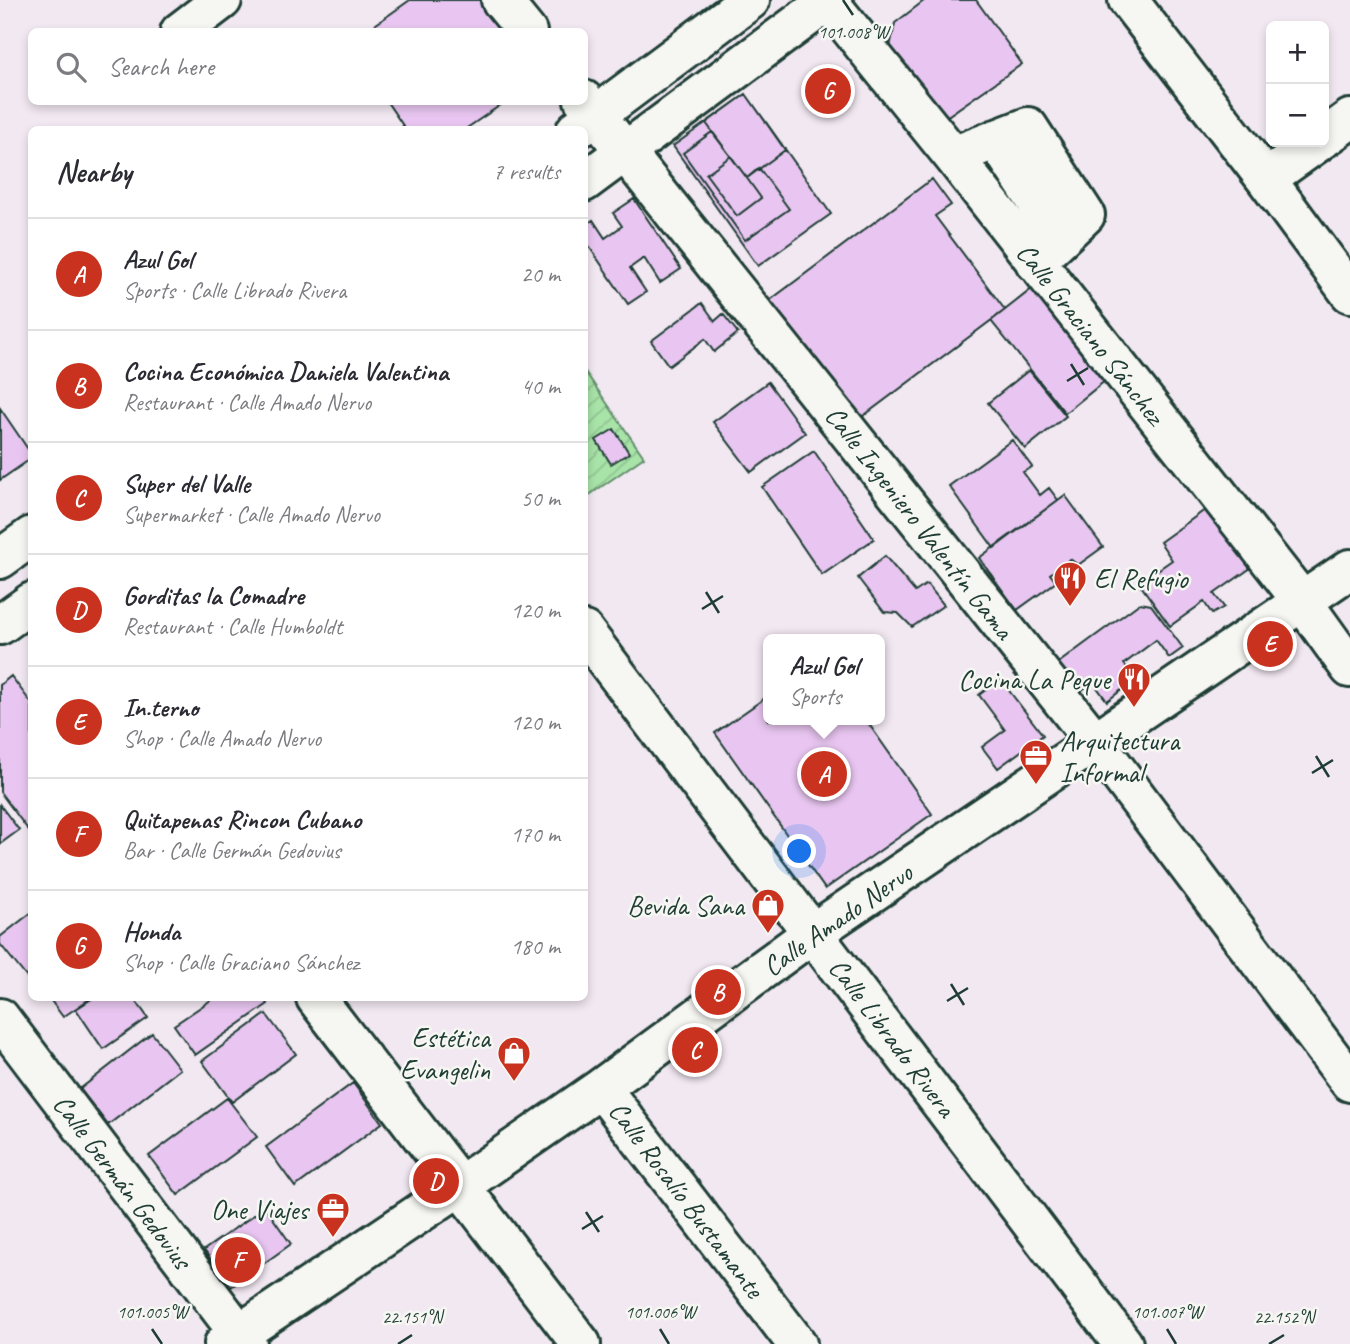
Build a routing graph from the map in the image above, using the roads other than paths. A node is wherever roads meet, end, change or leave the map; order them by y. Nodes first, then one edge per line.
1 (222, 0) edge
2 (501, 0) edge
3 (750, 0) edge
4 (1128, 0) edge
5 (829, 1) edge
6 (185, 28) edge
7 (524, 28) edge
8 (585, 115) edge
9 (1350, 119) edge
10 (1329, 134) edge
11 (1311, 147) edge
12 (626, 151) junction
13 (953, 156) junction
14 (588, 179) edge
15 (1266, 179) junction
16 (1047, 249) junction
17 (1350, 293) edge
18 (28, 539) edge
19 (0, 559) edge
20 (1350, 569) edge
21 (1302, 601) junction
22 (588, 636) edge
23 (1350, 668) edge
24 (1096, 743) junction
25 (814, 932) junction
26 (318, 1001) edge
27 (0, 1018) edge
28 (1350, 1082) edge
29 (601, 1088) junction
30 (460, 1186) junction
31 (236, 1340) edge
32 (581, 1344) edge
33 (797, 1344) edge
34 (1123, 1344) edge

1 - 6 street
2 - 7 street
3 - 8 street
4 - 15 street
5 - 12 street
5 - 13 street, Calle Graciano Sánchez
8 - 12 street, Calle Ingeniero Valentín Gama
9 - 10 street
11 - 15 street
12 - 14 street
12 - 24 street, Calle Ingeniero Valentín Gama
13 - 16 street, Calle Graciano Sánchez
13 - 16 street
15 - 17 street
16 - 21 street, Calle Graciano Sánchez
18 - 19 street
20 - 21 street, Calle Amado Nervo
21 - 23 street, Calle Graciano Sánchez
21 - 24 street, Calle Amado Nervo
22 - 25 street, Calle Librado Rivera
24 - 25 street, Calle Amado Nervo
24 - 28 street, Calle Ingeniero Valentín Gama
25 - 29 street, Calle Amado Nervo
25 - 34 street, Calle Librado Rivera
26 - 30 street
27 - 31 street, Calle Germán Gedovius
29 - 30 street, Calle Amado Nervo
29 - 33 street, Calle Rosalío Bustamante
30 - 31 street, Calle Amado Nervo
30 - 32 street

